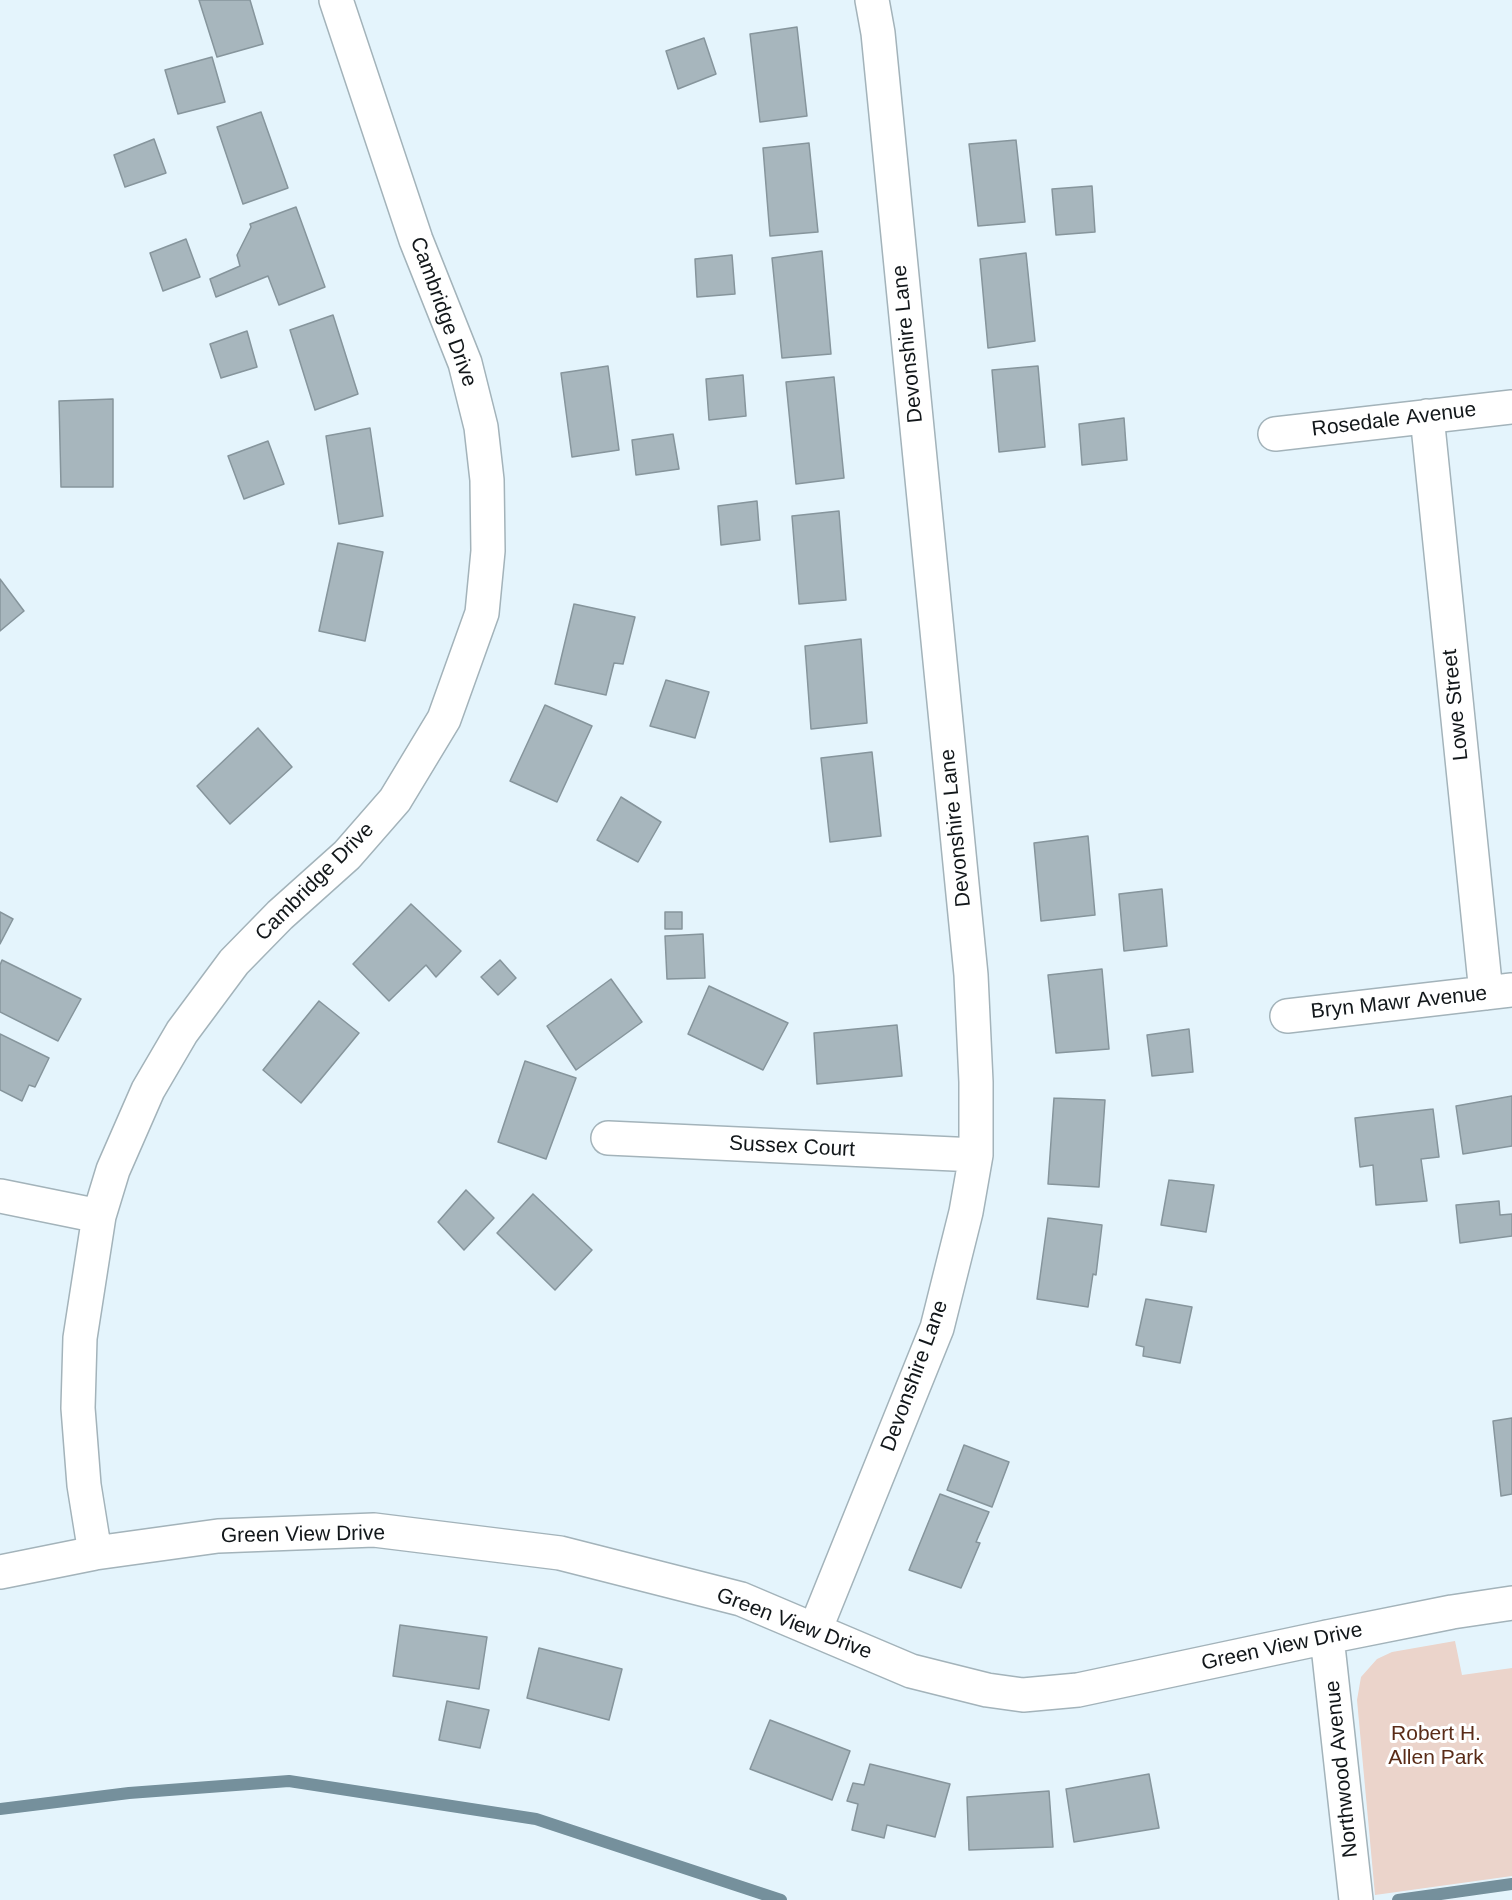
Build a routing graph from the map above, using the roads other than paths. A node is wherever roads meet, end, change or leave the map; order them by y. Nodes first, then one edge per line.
1 (336, 0) edge
2 (872, 0) edge
3 (1512, 406) edge
4 (1427, 416) junction
5 (1275, 434) dead end
6 (1499, 992) edge
7 (1287, 1016) dead end
8 (608, 1138) dead end
9 (976, 1155) junction
10 (0, 1196) edge
11 (99, 1216) junction
12 (95, 1553) junction
13 (0, 1572) edge
14 (1512, 1603) edge
15 (815, 1630) junction
16 (1327, 1637) junction
17 (1356, 1900) edge

1 - 11 street, Cambridge Drive
2 - 9 street, Devonshire Lane
3 - 4 street, Rosedale Avenue
4 - 5 street, Rosedale Avenue
4 - 6 street, Lowe Street
6 - 7 street, Bryn Mawr Avenue
8 - 9 street, Sussex Court
9 - 15 street, Devonshire Lane
10 - 11 street
11 - 12 street, Cambridge Drive
12 - 13 street, Green View Drive
12 - 15 street, Green View Drive
14 - 16 street, Green View Drive
15 - 16 street, Green View Drive
16 - 17 street, Northwood Avenue

